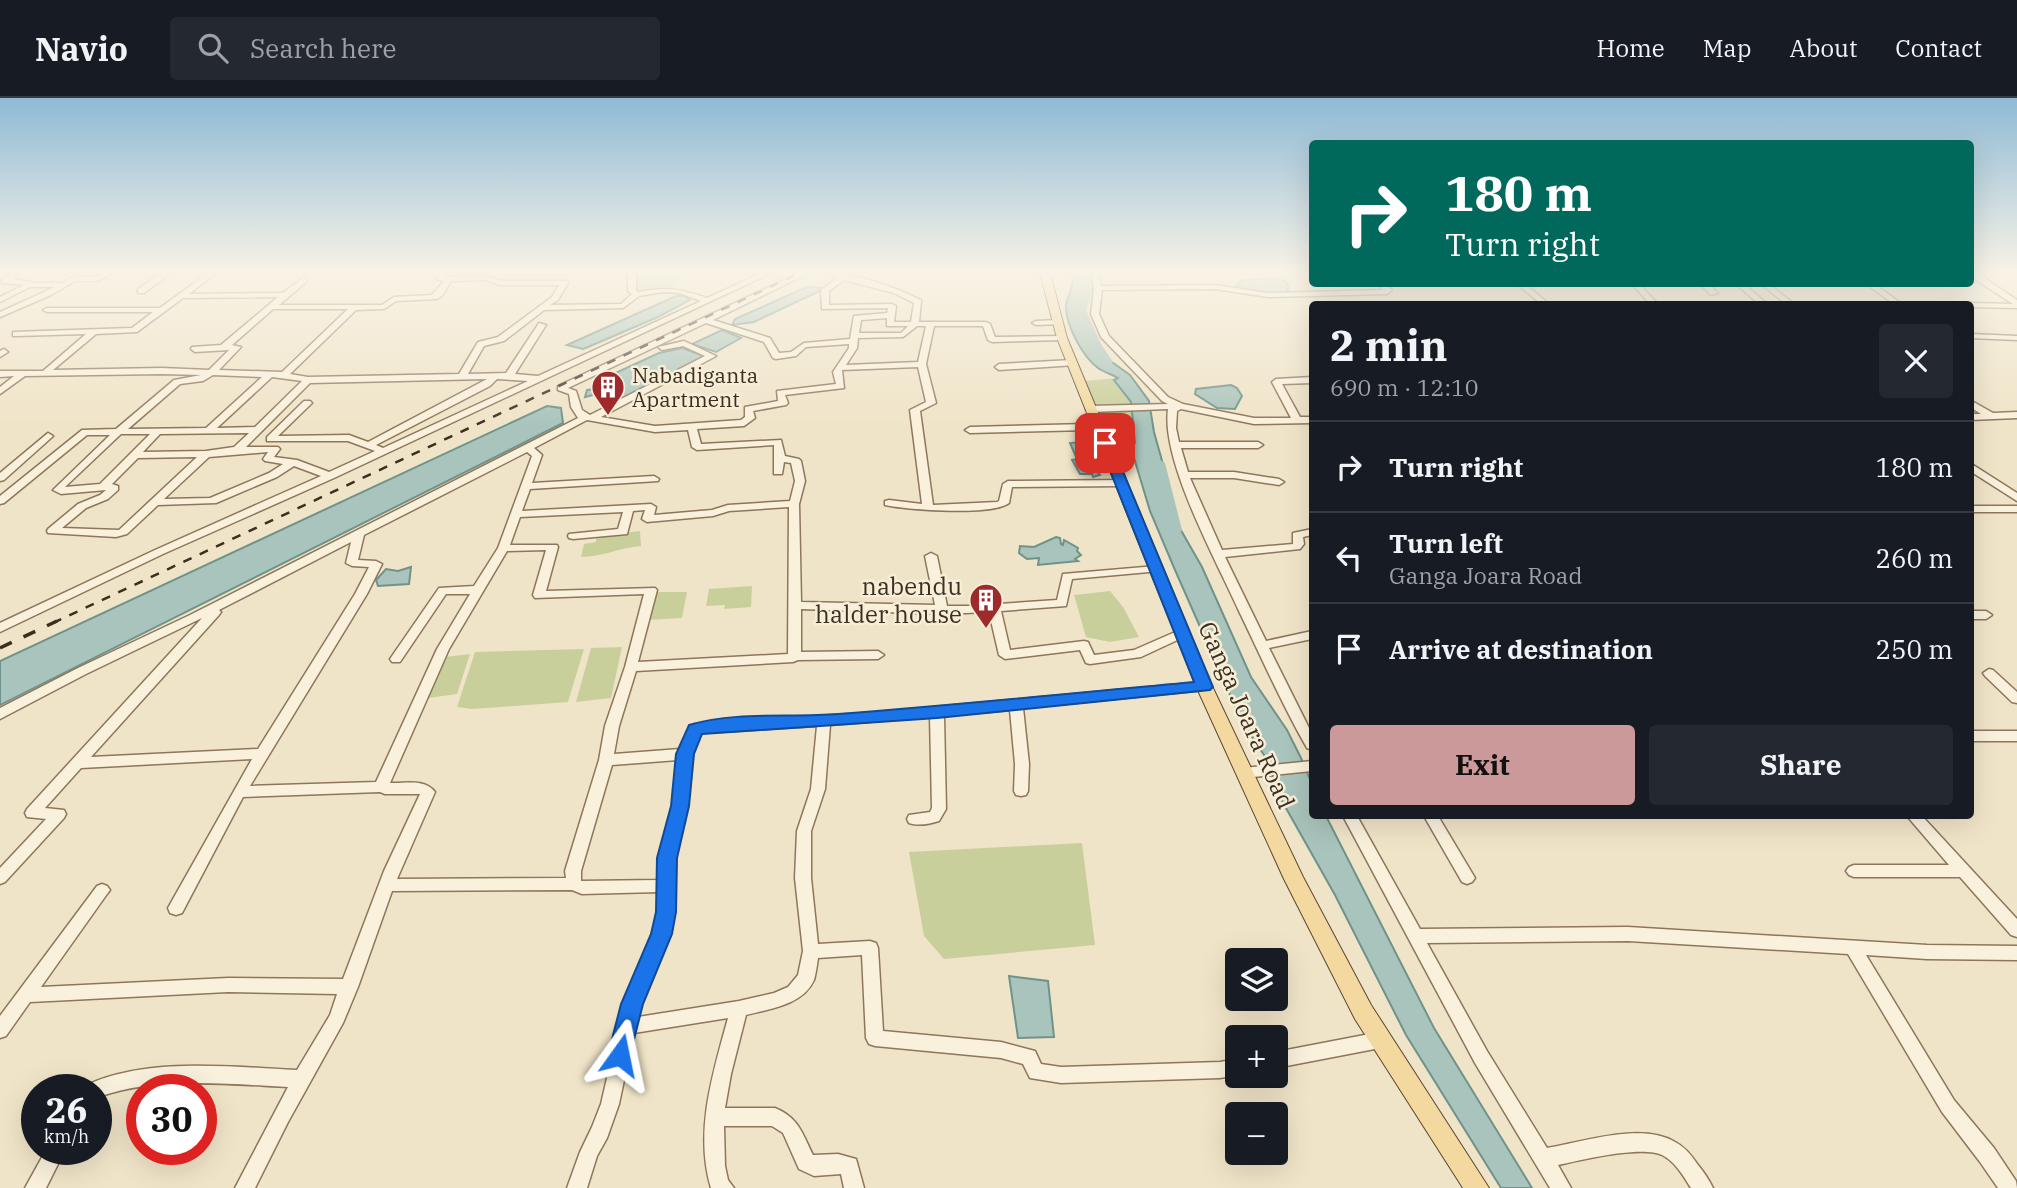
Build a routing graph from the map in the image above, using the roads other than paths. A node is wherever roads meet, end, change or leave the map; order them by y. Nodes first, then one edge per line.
1 (143, 324) edge
2 (252, 324) edge
3 (339, 324) edge
4 (521, 324) edge
5 (658, 324) edge
6 (698, 324) edge
7 (718, 324) edge
8 (856, 324) edge
9 (890, 324) edge
10 (1039, 324) edge
11 (1058, 324) edge
12 (1099, 324) edge
13 (914, 325) junction
14 (930, 325) junction
15 (542, 326) dead end
16 (1060, 330) junction
17 (93, 332) junction
18 (16, 334) dead end
19 (1974, 336) edge
20 (2017, 338) edge
21 (855, 339) junction
22 (223, 348) junction
23 (195, 349) dead end
24 (1072, 363) junction
25 (922, 364) junction
26 (999, 367) dead end
27 (840, 368) junction
28 (46, 372) junction
29 (212, 372) junction
30 (24, 373) junction
31 (0, 374) edge
32 (270, 374) junction
33 (284, 375) junction
34 (495, 376) junction
35 (509, 376) junction
36 (461, 378) junction
37 (540, 379) junction
38 (308, 380) junction
39 (1309, 380) edge
40 (0, 391) edge
41 (573, 393) junction
42 (307, 403) dead end
43 (1974, 405) edge
44 (1180, 407) junction
45 (2017, 415) edge
46 (1094, 416) junction
47 (1992, 416) junction
48 (1974, 417) edge
49 (588, 418) junction
50 (1309, 420) edge
51 (1297, 421) junction
52 (692, 427) junction
53 (211, 428) junction
54 (159, 430) junction
55 (256, 430) junction
56 (970, 430) dead end
57 (118, 432) junction
58 (48, 436) dead end
59 (369, 445) junction
60 (1175, 445) junction
61 (1258, 445) dead end
62 (528, 447) junction
63 (237, 450) junction
64 (383, 451) junction
65 (206, 454) junction
66 (135, 455) junction
67 (780, 458) junction
68 (294, 462) junction
69 (1974, 469) edge
70 (778, 472) dead end
71 (1185, 475) junction
72 (330, 476) junction
73 (0, 478) edge
74 (654, 479) dead end
75 (1279, 482) dead end
76 (1121, 484) junction
77 (526, 485) junction
78 (102, 488) junction
79 (2017, 498) edge
80 (0, 501) edge
81 (157, 502) junction
82 (888, 502) dead end
83 (235, 505) junction
84 (794, 505) junction
85 (928, 508) junction
86 (629, 509) junction
87 (1974, 509) edge
88 (2017, 509) edge
89 (516, 514) junction
90 (359, 533) junction
91 (1309, 533) edge
92 (573, 537) dead end
93 (503, 548) junction
94 (1217, 554) junction
95 (931, 556) dead end
96 (1156, 569) junction
97 (476, 590) junction
98 (223, 604) junction
99 (795, 604) junction
100 (994, 608) junction
101 (942, 610) junction
102 (1974, 615) edge
103 (1986, 615) dead end
104 (0, 628) edge
105 (1182, 633) junction
106 (1309, 636) edge
107 (1262, 646) junction
108 (878, 655) dead end
109 (794, 656) junction
110 (396, 659) dead end
111 (631, 667) junction
112 (1989, 673) dead end
113 (1204, 687) junction
114 (2017, 699) edge
115 (1016, 704) junction
116 (937, 712) junction
117 (0, 714) edge
118 (824, 721) junction
119 (1974, 735) edge
120 (2017, 736) edge
121 (1309, 740) edge
122 (263, 754) junction
123 (685, 754) junction
124 (606, 760) junction
125 (76, 763) junction
126 (1309, 766) edge
127 (1244, 773) junction
128 (383, 787) junction
129 (1021, 791) dead end
130 (239, 792) junction
131 (914, 819) dead end
132 (1352, 819) edge
133 (1433, 819) edge
134 (1917, 819) edge
135 (1854, 871) dead end
136 (1965, 871) junction
137 (0, 878) edge
138 (1466, 878) dead end
139 (574, 884) junction
140 (387, 885) junction
141 (667, 886) junction
142 (102, 890) dead end
143 (176, 908) dead end
144 (2017, 930) edge
145 (1414, 936) junction
146 (1853, 948) junction
147 (811, 951) junction
148 (2017, 953) edge
149 (350, 987) junction
150 (27, 995) junction
151 (739, 1009) junction
152 (625, 1027) junction
153 (0, 1030) edge
154 (1380, 1041) junction
155 (1288, 1058) edge
156 (1225, 1069) edge
157 (302, 1079) junction
158 (112, 1082) edge
159 (717, 1117) junction
160 (1542, 1158) junction
161 (48, 1165) edge
162 (35, 1188) edge
163 (245, 1188) edge
164 (577, 1188) edge
165 (724, 1188) edge
166 (854, 1188) edge
167 (1477, 1188) edge
168 (1561, 1188) edge
169 (1703, 1188) edge
170 (2009, 1188) edge

1 - 17 street
2 - 22 street
3 - 33 street
4 - 36 street
5 - 37 street
6 - 41 street
7 - 21 street
8 - 21 street
9 - 13 street
10 - 16 street
11 - 16 main road, Ganga Joara Road
12 - 44 street
13 - 14 street
13 - 21 street
14 - 16 street
14 - 25 street
15 - 35 street
16 - 24 main road, Ganga Joara Road
17 - 18 street
17 - 28 street
19 - 20 street
21 - 27 street
22 - 23 street
22 - 29 street
24 - 26 street
24 - 46 main road, Ganga Joara Road
25 - 27 street
25 - 85 street
27 - 52 street
28 - 29 street
28 - 30 street
29 - 32 street
29 - 57 street
30 - 31 street
30 - 40 street
32 - 33 street
32 - 53 street
33 - 38 street
34 - 35 street
34 - 36 street
34 - 59 street
35 - 37 street
36 - 38 street
37 - 64 street
38 - 55 street
39 - 51 street
41 - 49 street
41 - 49 street
42 - 59 street
43 - 47 street
44 - 46 street
44 - 51 street
44 - 60 street
45 - 47 street
46 - 56 street
46 - 76 main road, Ganga Joara Road
47 - 48 street
49 - 52 street
49 - 62 street
50 - 51 street
52 - 67 street
53 - 54 street
53 - 55 street
54 - 57 street
54 - 66 street
55 - 63 street
57 - 78 street
57 - 80 street
58 - 73 street
59 - 64 street
60 - 61 street
60 - 71 street
62 - 77 street
62 - 90 street
63 - 65 street
63 - 68 street
64 - 72 street
65 - 66 street
65 - 81 street
66 - 78 street
67 - 70 street
67 - 84 street
68 - 72 street
68 - 83 street
69 - 79 street
71 - 75 street
71 - 94 street
72 - 83 street
74 - 77 street
76 - 85 street
76 - 96 main road, Ganga Joara Road
77 - 89 street
78 - 81 street
81 - 83 street
82 - 85 street
83 - 104 street
84 - 86 street
84 - 99 street
86 - 89 street
86 - 92 street
87 - 88 street
89 - 93 street
90 - 98 street
90 - 122 street
91 - 94 street
93 - 97 street
93 - 111 street
94 - 107 street
95 - 101 street
96 - 100 street
96 - 105 main road, Ganga Joara Road
97 - 110 street
97 - 128 street
98 - 117 street
98 - 125 street
99 - 101 street
99 - 109 street
100 - 101 street
100 - 105 street
102 - 103 street
105 - 113 main road, Ganga Joara Road
106 - 107 street
107 - 121 street
108 - 109 street
109 - 111 street
111 - 124 street
112 - 114 street
113 - 115 street
113 - 127 main road, Ganga Joara Road
115 - 116 street
115 - 129 street
116 - 118 street
116 - 131 street
118 - 123 street
118 - 147 street
119 - 120 street
122 - 125 street
122 - 130 street
123 - 124 street
123 - 141 street
124 - 139 street
125 - 137 street
126 - 127 street
127 - 154 main road, Ganga Joara Road
128 - 130 street
128 - 140 street
130 - 143 street
132 - 145 street
133 - 138 street
134 - 136 street
135 - 136 street
136 - 144 street
139 - 140 street
139 - 141 street
140 - 149 street
141 - 152 street
142 - 150 street
145 - 146 street
145 - 160 street
146 - 148 street
146 - 170 street
147 - 151 street
147 - 156 street
149 - 150 street
149 - 157 street
150 - 153 street
151 - 152 street
151 - 159 street
152 - 164 street
154 - 155 street
154 - 167 main road, Ganga Joara Road
157 - 158 street
157 - 163 street
159 - 165 street
159 - 166 street
160 - 168 street
160 - 169 street
161 - 162 street

